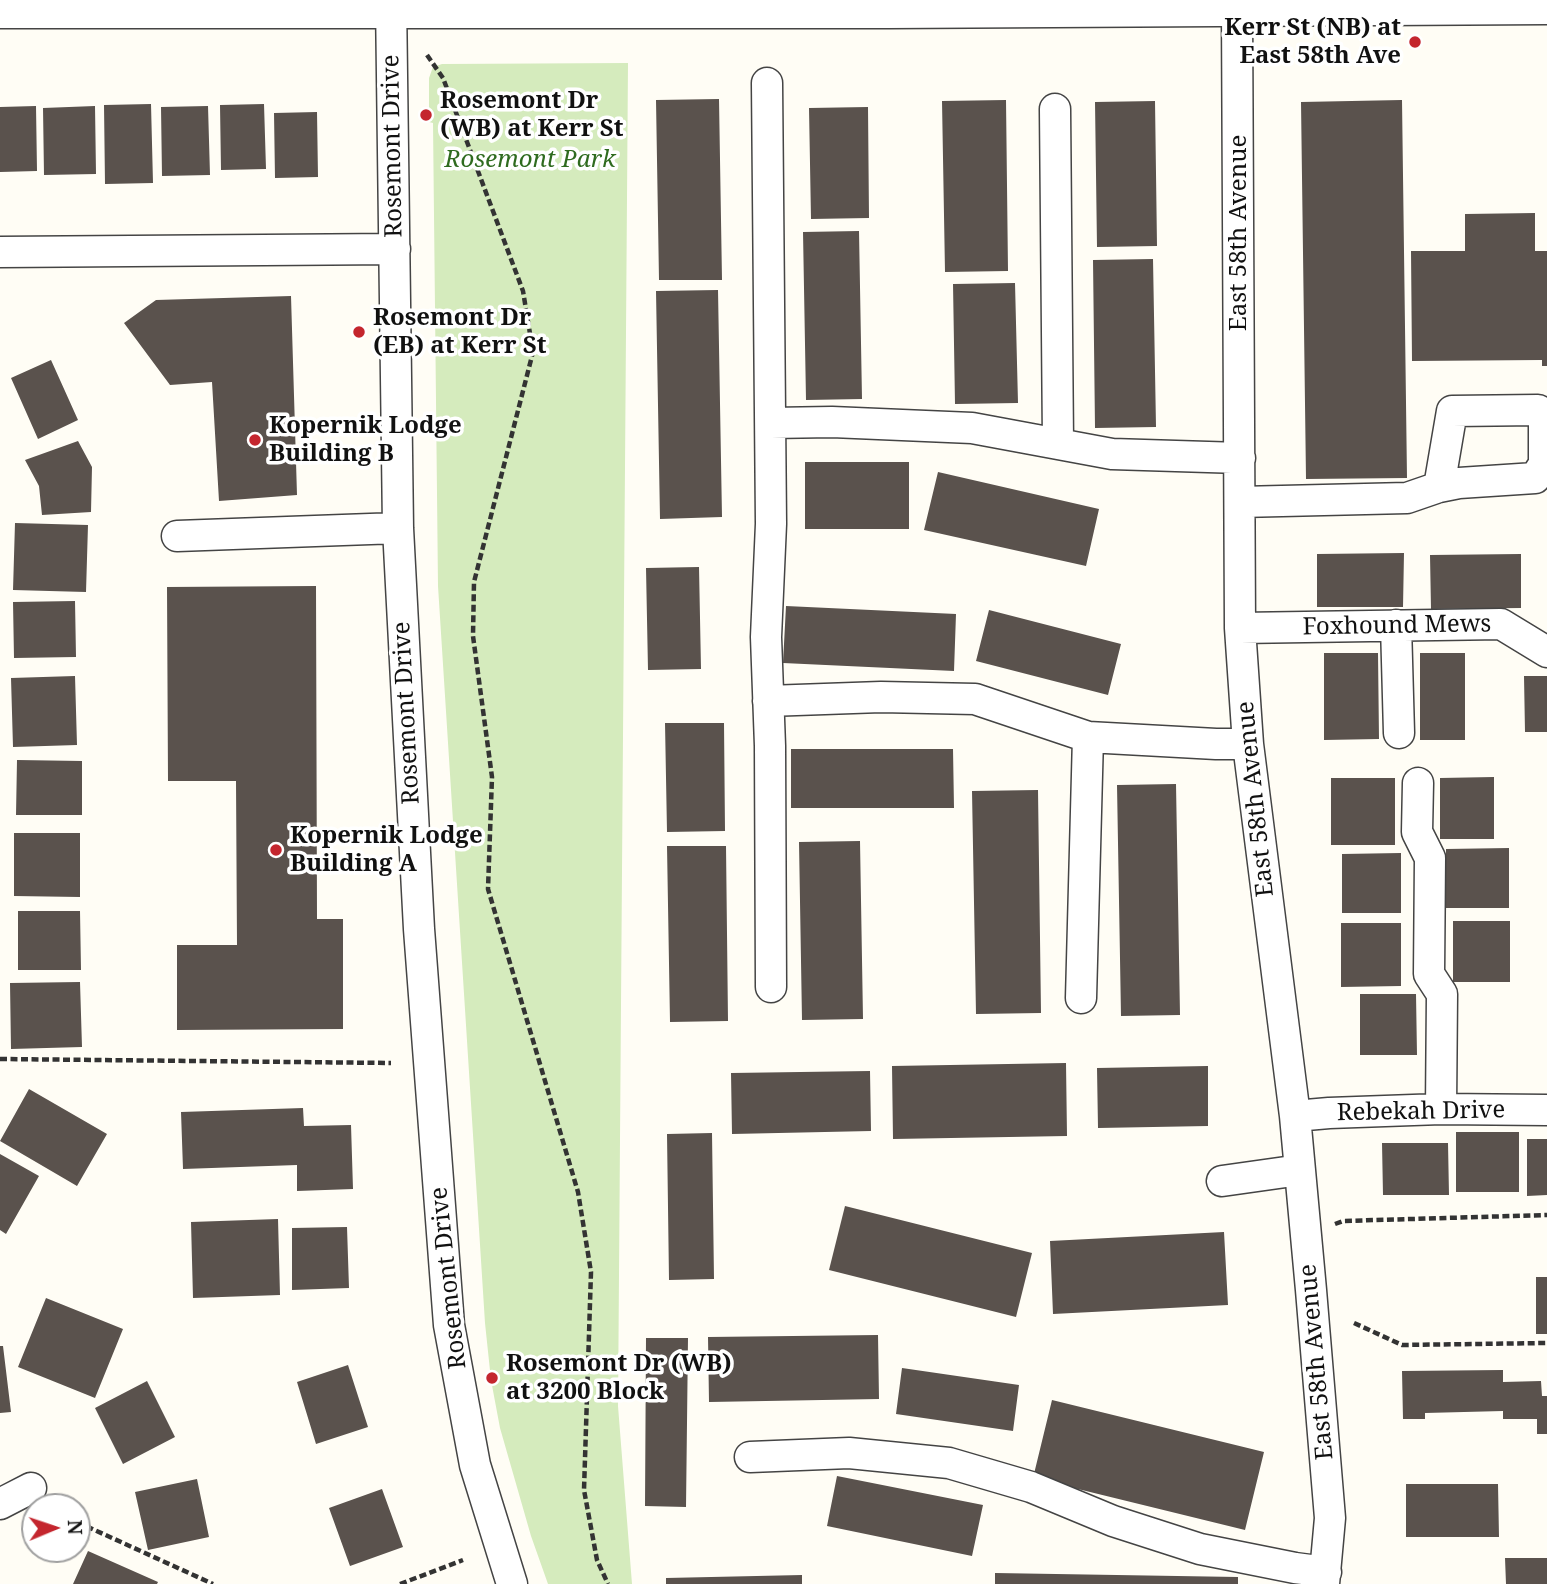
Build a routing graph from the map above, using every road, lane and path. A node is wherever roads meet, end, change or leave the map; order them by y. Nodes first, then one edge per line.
1 (1516, 4) edge
2 (391, 6) edge
3 (889, 7) edge
4 (1547, 9) edge
5 (1237, 10) junction
6 (0, 13) edge
7 (427, 55) dead end
8 (767, 83) dead end
9 (1055, 108) dead end
10 (395, 249) junction
11 (0, 252) edge
12 (771, 423) junction
13 (1058, 443) junction
14 (1240, 458) junction
15 (1439, 487) dead end
16 (1240, 502) junction
17 (398, 528) junction
18 (177, 536) dead end
19 (1396, 625) junction
20 (1240, 628) junction
21 (1547, 652) edge
22 (768, 701) junction
23 (1399, 733) dead end
24 (1088, 737) junction
25 (1248, 744) junction
26 (1418, 783) dead end
27 (771, 987) dead end
28 (1081, 998) dead end
29 (0, 1059) edge
30 (391, 1063) dead end
31 (1441, 1109) junction
32 (1547, 1110) edge
33 (1295, 1116) junction
34 (1300, 1170) junction
35 (1222, 1181) dead end
36 (1547, 1215) edge
37 (1331, 1225) dead end
38 (1354, 1323) dead end
39 (1547, 1343) edge
40 (750, 1457) dead end
41 (31, 1488) dead end
42 (0, 1504) edge
43 (91, 1528) edge
44 (463, 1560) dead end
45 (1325, 1578) edge
46 (214, 1584) edge
47 (400, 1584) edge
48 (512, 1584) edge
49 (608, 1584) edge

1 - 4 street
1 - 5 street
2 - 3 street
2 - 6 street
2 - 10 street, Rosemont Drive
3 - 5 street
5 - 14 street, East 58th Avenue
7 - 49 path
8 - 12 street
9 - 13 street
10 - 11 street
10 - 17 street, Rosemont Drive
12 - 13 street
12 - 22 street
13 - 14 street
14 - 16 street, East 58th Avenue
15 - 16 street
16 - 20 street, East 58th Avenue
17 - 18 street
17 - 48 street, Rosemont Drive
19 - 20 street, Foxhound Mews
19 - 21 street, Foxhound Mews
19 - 23 street
20 - 25 street, East 58th Avenue
22 - 24 street
22 - 27 street
24 - 25 street
24 - 28 street
25 - 33 street, East 58th Avenue
26 - 31 street
29 - 30 path
31 - 32 street, Rebekah Drive
31 - 33 street, Rebekah Drive
33 - 34 street, East 58th Avenue
34 - 35 street
34 - 45 street, East 58th Avenue
36 - 37 path
38 - 39 path
40 - 45 street
41 - 42 street
43 - 46 path
44 - 47 path

